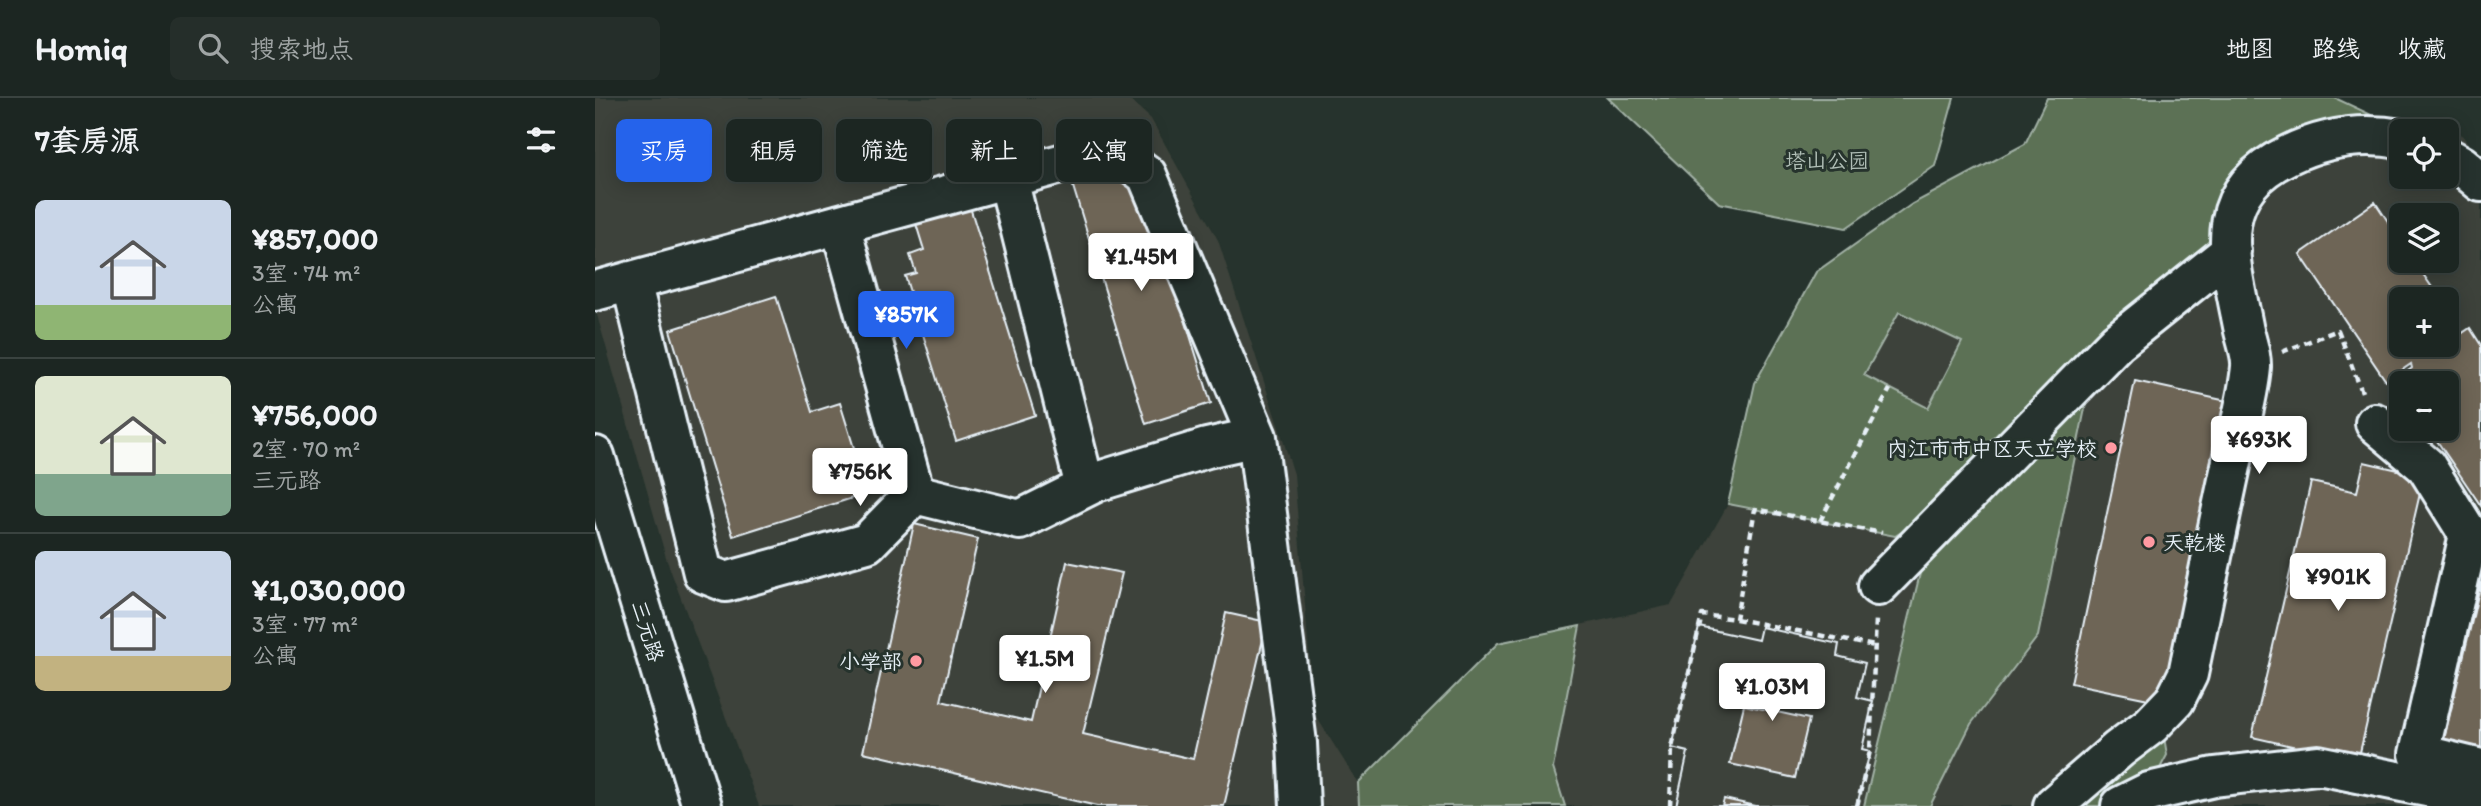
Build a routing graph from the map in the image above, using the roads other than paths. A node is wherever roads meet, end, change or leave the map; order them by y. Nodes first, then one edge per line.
1 (2389, 137) edge
2 (2459, 164) edge
3 (1042, 169) edge
4 (997, 182) edge
5 (1009, 182) edge
6 (2481, 182) edge
7 (840, 224) junction
8 (2231, 251) junction
9 (631, 281) junction
10 (595, 291) edge
11 (2369, 410) road end
12 (1257, 437) junction
13 (595, 456) edge
14 (1085, 487) junction
15 (915, 494) junction
16 (2475, 536) edge
17 (1878, 586) road end
18 (2481, 769) edge
19 (2481, 798) edge
20 (702, 806) edge
21 (1300, 806) edge
22 (2053, 806) edge
23 (2121, 806) edge

1 - 8 street
2 - 6 street
3 - 12 street
4 - 7 street
5 - 14 street
7 - 9 street
7 - 15 street
8 - 17 street
8 - 22 street
9 - 10 street
9 - 15 street
11 - 16 street
12 - 14 street
12 - 21 street
13 - 20 street, 三元路
14 - 15 street
16 - 18 street
19 - 23 street

